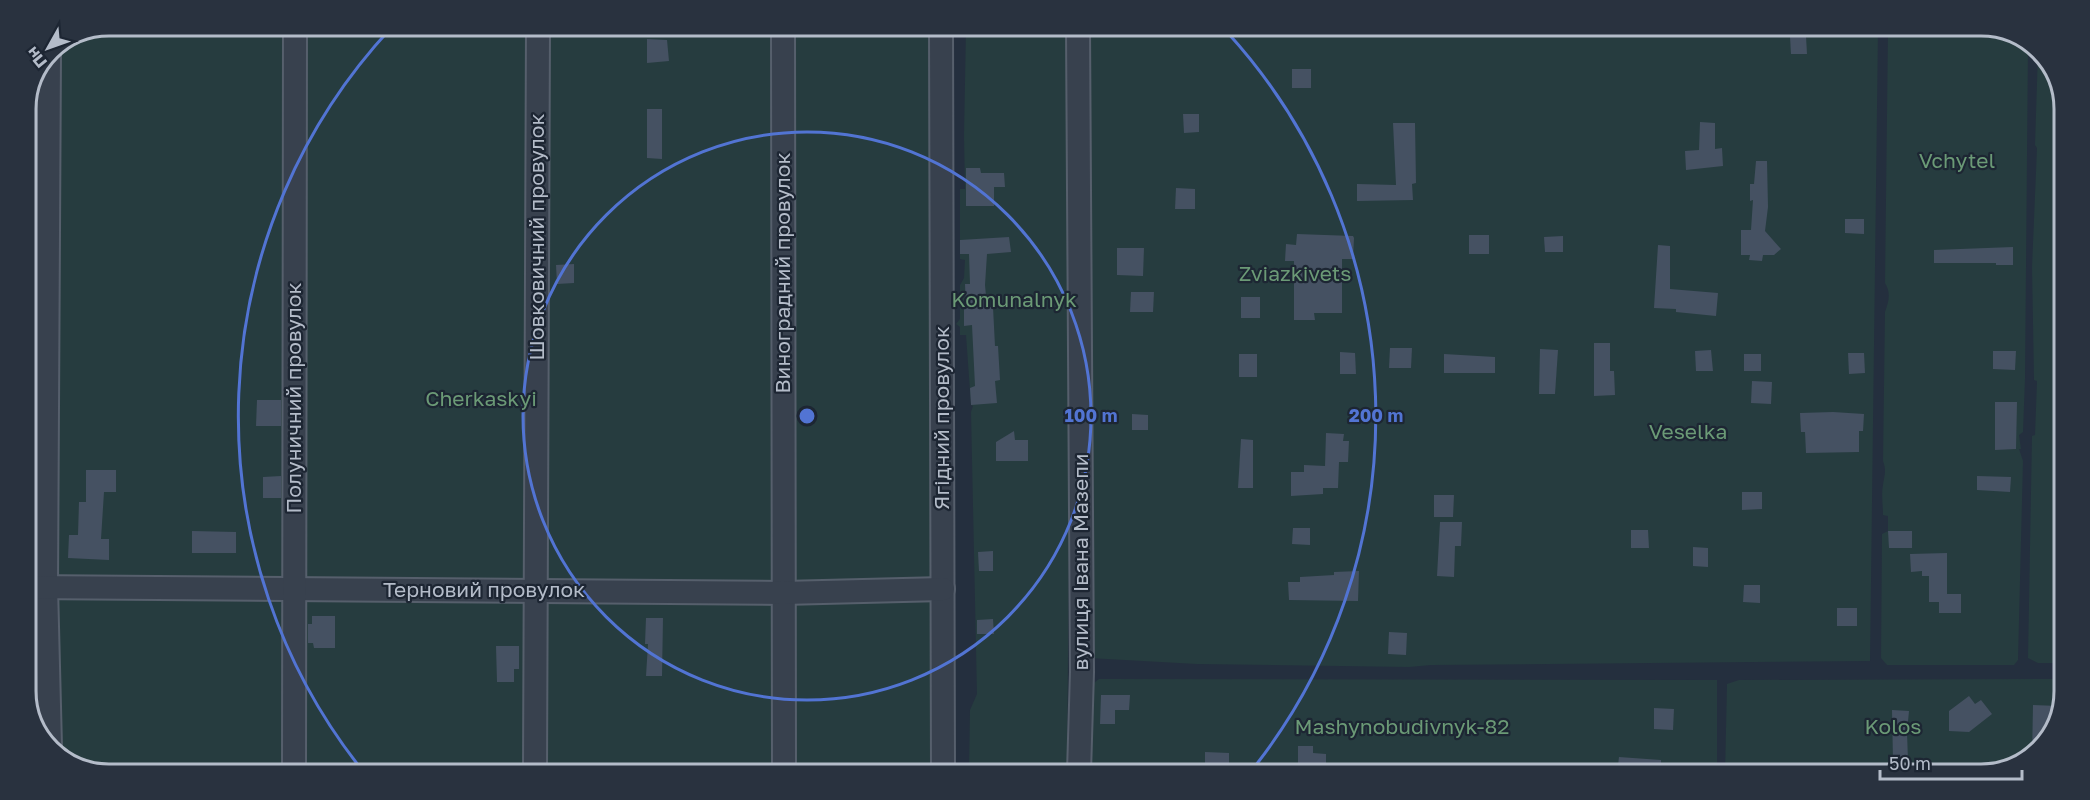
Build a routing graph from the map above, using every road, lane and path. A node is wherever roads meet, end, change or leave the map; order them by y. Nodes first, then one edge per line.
1 (295, 36) edge
2 (538, 36) edge
3 (783, 36) edge
4 (941, 36) edge
5 (1078, 36) edge
6 (48, 78) edge
7 (36, 586) edge
8 (293, 589) junction
9 (943, 589) junction
10 (535, 591) junction
11 (783, 593) junction
12 (49, 732) edge
13 (294, 764) edge
14 (535, 764) edge
15 (784, 764) edge
16 (943, 764) edge
17 (1079, 764) edge

1 - 8 street, Полуничний провулок
2 - 10 street, Шовковичний провулок
3 - 11 street, Виноградний провулок
4 - 9 street, Ягідний провулок
5 - 17 street, вулиця Івана Мазепи
6 - 7 street
7 - 8 street, Терновий провулок
7 - 12 street
8 - 10 street, Терновий провулок
8 - 13 street, Полуничний провулок
9 - 11 street, Терновий провулок
9 - 16 street, Ягідний провулок
10 - 11 street, Терновий провулок
10 - 14 street, Шовковичний провулок
11 - 15 street, Виноградний провулок

